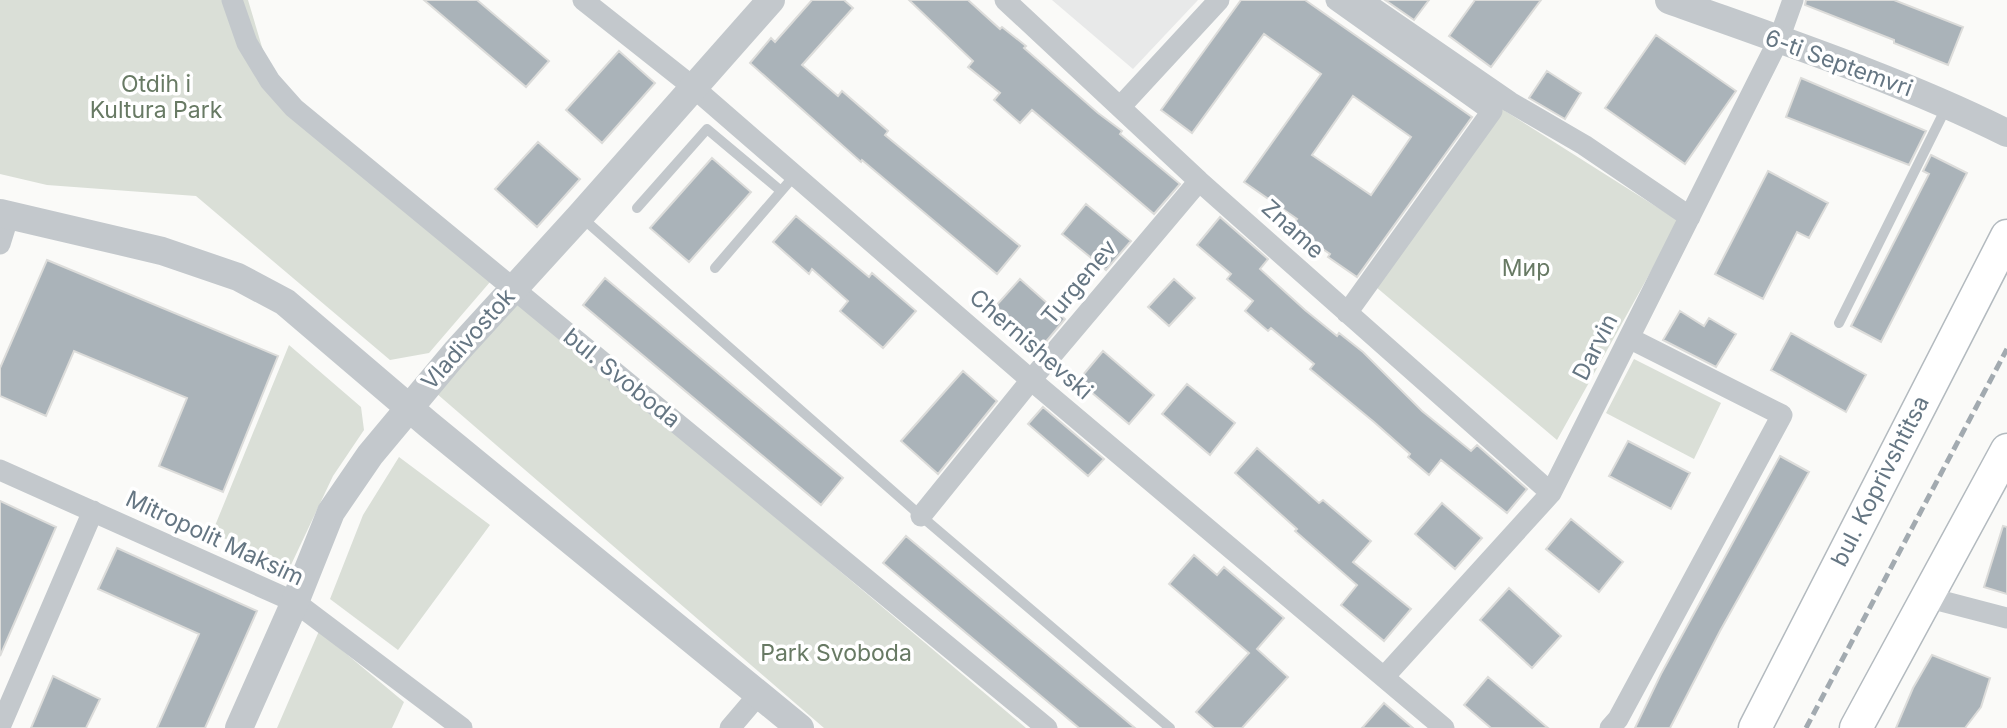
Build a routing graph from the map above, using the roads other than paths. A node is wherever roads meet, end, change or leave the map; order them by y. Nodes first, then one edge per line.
1 (232, 0) edge
2 (583, 0) edge
3 (771, 0) edge
4 (1005, 0) edge
5 (1219, 0) edge
6 (1336, 0) edge
7 (1362, 0) edge
8 (1669, 0) edge
9 (1793, 0) edge
10 (1779, 39) junction
11 (693, 87) junction
12 (1949, 104) junction
13 (1121, 106) junction
14 (2007, 132) edge
15 (795, 175) junction
16 (1199, 181) junction
17 (781, 191) junction
18 (637, 208) dead end
19 (5, 214) edge
20 (580, 216) junction
21 (1690, 217) junction
22 (2007, 236) edge
23 (0, 244) edge
24 (715, 268) dead end
25 (513, 289) junction
26 (1347, 313) junction
27 (1839, 323) dead end
28 (1629, 338) junction
29 (1031, 380) junction
30 (408, 407) junction
31 (2007, 450) edge
32 (0, 470) edge
33 (1550, 493) junction
34 (93, 511) junction
35 (920, 516) junction
36 (1926, 597) junction
37 (295, 602) junction
38 (2007, 618) edge
39 (1384, 677) junction
40 (759, 694) junction
41 (0, 727) edge
42 (239, 728) edge
43 (462, 728) edge
44 (730, 728) edge
45 (800, 728) edge
46 (1047, 728) edge
47 (1170, 728) edge
48 (1444, 728) edge
49 (1610, 728) edge
50 (1755, 728) edge
51 (1856, 728) edge

1 - 25 street, bul. Svoboda
2 - 11 street, Chernishevski
3 - 11 street, Vladivostok
4 - 13 street, Zname
5 - 13 street
6 - 26 street
7 - 21 street
8 - 10 street, 6-ti Septemvri
9 - 10 street, Darvin
10 - 12 street, 6-ti Septemvri
10 - 21 street, Darvin
11 - 15 street, Chernishevski
11 - 20 street, Vladivostok
12 - 14 street, 6-ti Septemvri
12 - 27 lane
13 - 16 street, Zname
15 - 17 lane
15 - 29 street, Chernishevski
16 - 26 street, Zname
16 - 29 street, Turgenev
17 - 18 lane
17 - 24 lane
19 - 23 street
19 - 30 street
20 - 25 street, Vladivostok
20 - 35 lane
21 - 28 street, Darvin
22 - 50 main road, bul. Koprivshtitsa
25 - 30 street, Vladivostok
25 - 46 street, bul. Svoboda
26 - 33 street, Zname
28 - 33 street, Darvin
28 - 49 street
29 - 35 street, Turgenev
29 - 39 street, Chernishevski
30 - 37 street, Vladivostok
30 - 40 street
31 - 36 main road
32 - 34 street, Mitropolit Maksim
33 - 39 street, Darvin
34 - 37 street, Mitropolit Maksim
34 - 41 street
35 - 47 lane
36 - 38 street
36 - 51 main road
37 - 42 street, Vladivostok
37 - 43 street, Mitropolit Maksim
39 - 48 street, Chernishevski
40 - 44 street
40 - 45 street

